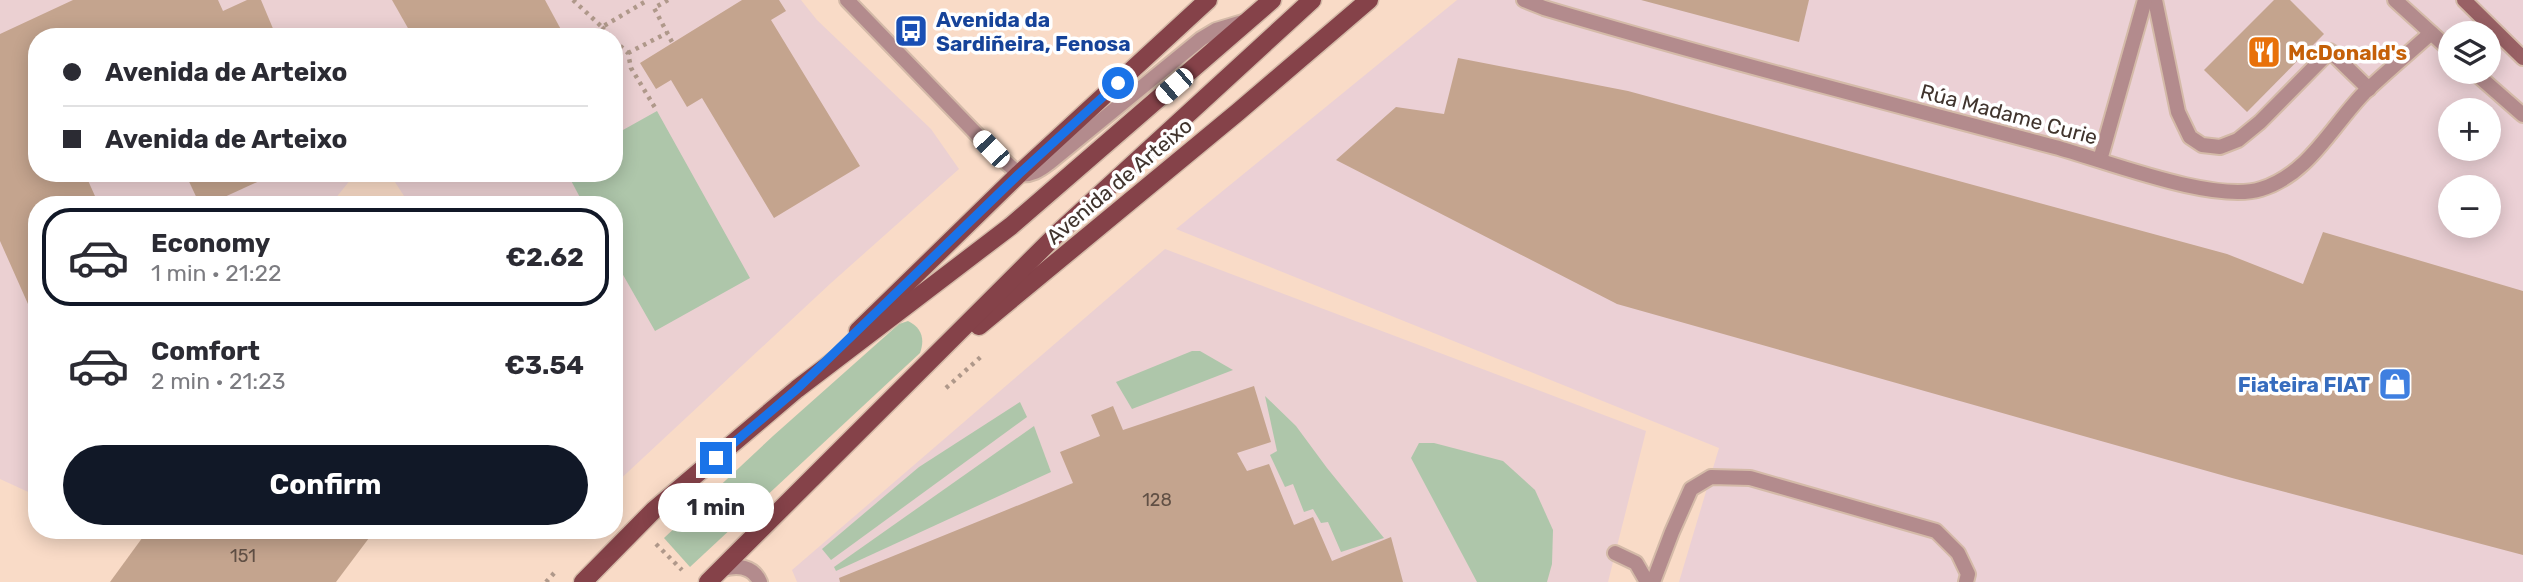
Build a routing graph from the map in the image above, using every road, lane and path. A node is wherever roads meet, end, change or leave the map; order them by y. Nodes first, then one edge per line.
1 (573, 0) edge
2 (648, 0) edge
3 (668, 0) edge
4 (848, 0) edge
5 (1208, 0) edge
6 (1272, 0) edge
7 (1312, 0) edge
8 (1369, 0) edge
9 (1524, 0) edge
10 (2145, 0) edge
11 (2155, 0) edge
12 (2395, 0) edge
13 (2464, 0) edge
14 (1250, 19) junction
15 (602, 27) joint
16 (667, 33) junction
17 (2431, 33) junction
18 (2438, 39) edge
19 (672, 41) dead end
20 (623, 48) edge
21 (628, 53) junction
22 (2523, 58) edge
23 (2488, 84) edge
24 (2369, 89) junction
25 (657, 111) dead end
26 (2523, 115) edge
27 (2100, 160) junction
28 (1019, 174) junction
29 (797, 389) junction
30 (895, 395) junction
31 (1615, 553) dead end
32 (723, 569) junction
33 (583, 582) edge
34 (708, 582) edge
35 (760, 582) edge
36 (1647, 582) edge
37 (1653, 582) edge
38 (1966, 582) edge

1 - 15 path
2 - 15 path
3 - 16 path
4 - 28 street
5 - 28 main road, Avenida de Arteixo
6 - 14 main road, Avenida de Arteixo
7 - 30 main road, Avenida de Arteixo
8 - 30 main road, Avenida de Arteixo
9 - 27 street, Rúa Madame Curie
10 - 27 street
11 - 24 street
12 - 17 street
13 - 22 main road
14 - 28 street, Avenida de Arteixo
14 - 29 main road, Avenida de Arteixo
16 - 19 path
16 - 21 path
17 - 18 street
17 - 24 street, Rúa Madame Curie
20 - 21 path
21 - 25 path
23 - 26 street
24 - 27 street, Rúa Madame Curie
28 - 29 main road, Avenida de Arteixo
29 - 33 main road, Avenida de Arteixo
30 - 32 main road, Avenida de Arteixo
31 - 36 street
32 - 34 main road, Avenida de Arteixo
32 - 35 street
37 - 38 street

